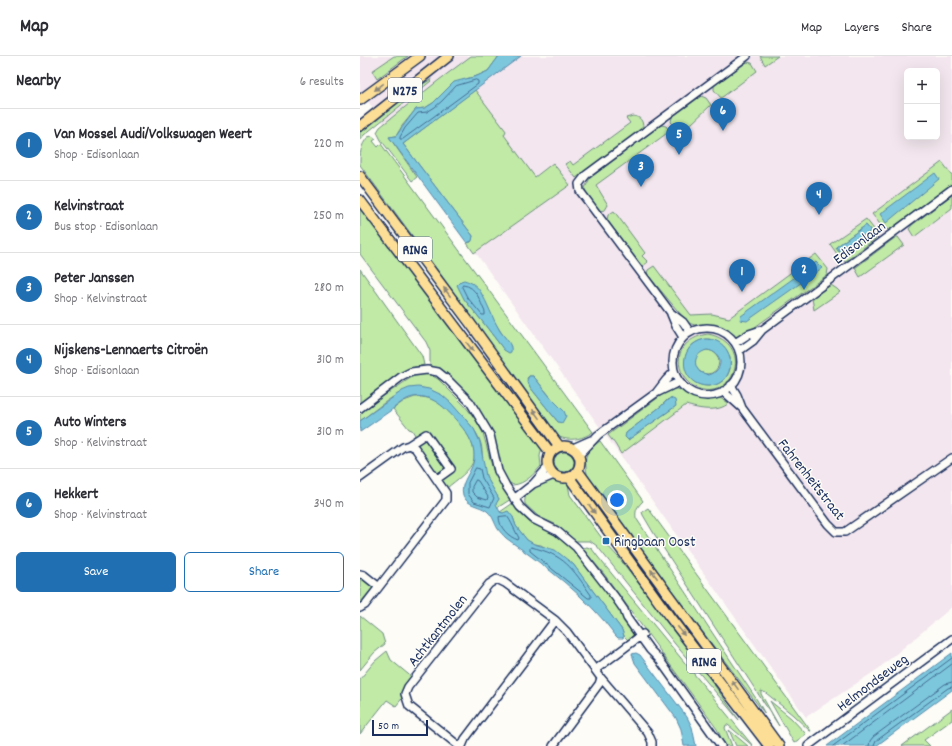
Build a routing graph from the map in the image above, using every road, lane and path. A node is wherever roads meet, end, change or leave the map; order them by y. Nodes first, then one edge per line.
1 (420, 56) edge
2 (449, 56) edge
3 (747, 56) edge
4 (360, 100) edge
5 (360, 126) edge
6 (360, 176) edge
7 (952, 189) edge
8 (360, 200) edge
9 (671, 313) junction
10 (762, 330) junction
11 (690, 332) junction
12 (683, 337) junction
13 (735, 343) junction
14 (739, 351) junction
15 (674, 372) junction
16 (680, 382) junction
17 (731, 385) junction
18 (723, 392) junction
19 (656, 393) junction
20 (360, 408) edge
21 (742, 408) junction
22 (409, 445) junction
23 (559, 446) junction
24 (550, 452) junction
25 (576, 452) junction
26 (952, 458) edge
27 (548, 466) junction
28 (578, 471) junction
29 (554, 475) junction
30 (569, 477) junction
31 (360, 478) edge
32 (437, 479) junction
33 (533, 484) junction
34 (514, 499) junction
35 (360, 574) edge
36 (379, 587) junction
37 (360, 608) edge
38 (555, 620) junction
39 (642, 635) junction
40 (952, 639) edge
41 (595, 670) junction
42 (601, 678) junction
43 (557, 745) edge
44 (461, 746) edge
45 (652, 746) edge
46 (721, 746) edge
47 (769, 746) edge
48 (779, 746) edge
49 (808, 746) edge

1 -> 4 main road, N275
2 - 5 main road, N275
3 - 9 street
23 -> 6 main road, RING
7 - 10 street, Edisonlaan
8 -> 24 main road, RING
9 - 11 street
9 - 12 street
10 - 13 street, Edisonlaan
10 - 14 street, Edisonlaan
11 - 12 street
11 - 13 street
12 - 15 street
13 - 14 street
14 - 17 street
15 - 16 street
15 - 19 street
16 - 18 street
16 - 19 street
17 - 18 street
17 - 21 street, Fahrenheitstraat
18 - 21 street, Fahrenheitstraat
19 - 25 street
20 - 34 street
21 - 26 street, Fahrenheitstraat
22 - 31 street
22 - 32 street
22 - 32 street
23 - 24 main road
23 - 25 main road
24 - 27 main road
25 - 28 main road
27 - 29 main road
27 - 33 street
28 - 30 main road
48 -> 28 main road, RING
29 - 30 main road
29 - 33 street
30 -> 47 main road, RING
32 - 36 street
33 - 34 street
34 - 39 street
35 - 36 street
36 - 37 street
38 - 41 street, Achtkantmolen
38 - 44 street, Achtkantmolen
38 - 44 street, Achtkantmolen
39 - 41 street
39 - 46 street
40 - 49 street, Helmondseweg
41 - 42 street, Achtkantmolen
42 - 43 street
42 - 45 street, Achtkantmolen

